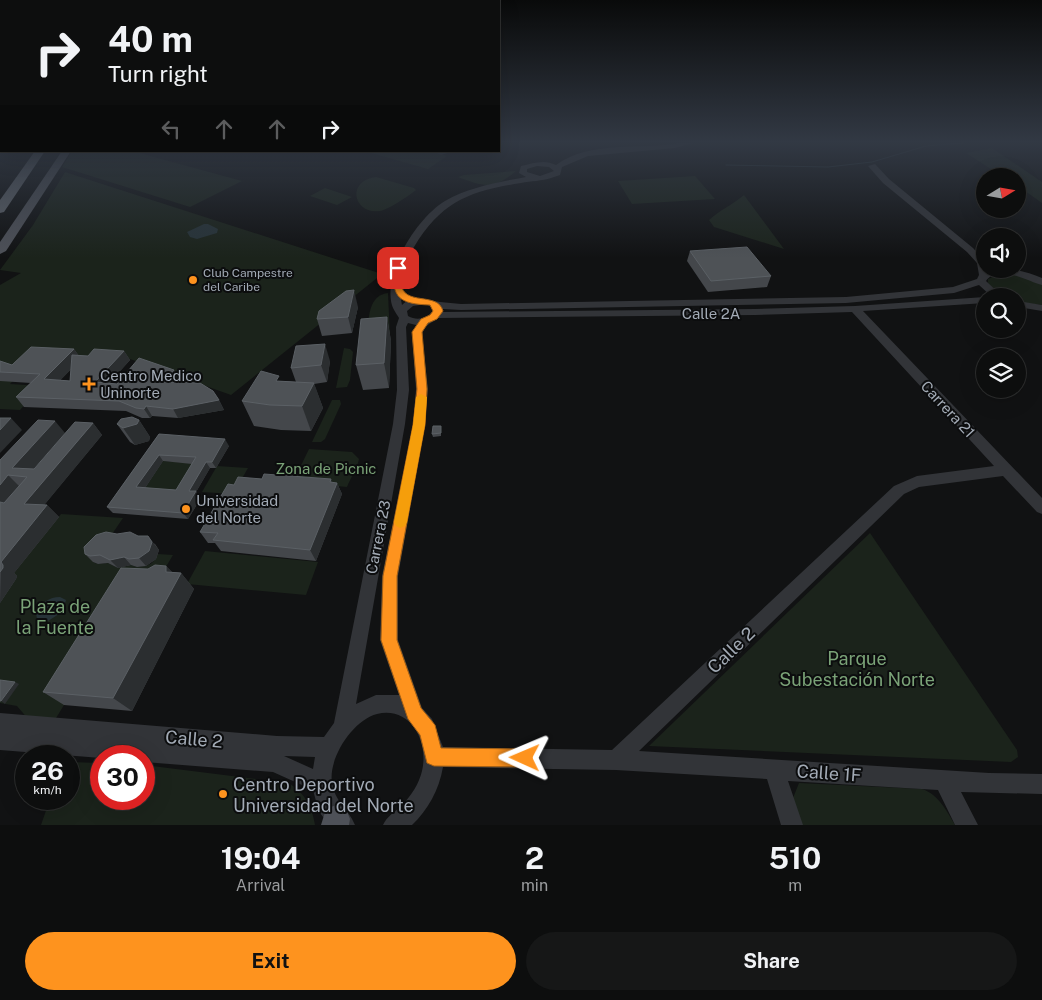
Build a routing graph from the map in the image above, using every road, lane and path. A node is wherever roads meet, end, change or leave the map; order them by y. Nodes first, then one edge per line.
1 (19, 182) edge
2 (38, 182) edge
3 (47, 182) edge
4 (518, 182) edge
5 (887, 182) edge
6 (899, 182) edge
7 (509, 183) joint
8 (0, 209) edge
9 (0, 235) edge
10 (976, 245) edge
11 (0, 251) edge
12 (976, 257) edge
13 (1026, 275) edge
14 (1029, 276) junction
15 (1042, 277) edge
16 (983, 278) joint
17 (1042, 282) edge
18 (396, 287) junction
19 (988, 288) edge
20 (976, 300) edge
21 (414, 302) junction
22 (1026, 305) edge
23 (1042, 308) edge
24 (855, 309) junction
25 (432, 314) junction
26 (403, 316) junction
27 (1005, 470) junction
28 (1042, 508) edge
29 (414, 713) junction
30 (0, 723) edge
31 (343, 725) junction
32 (0, 740) edge
33 (328, 746) junction
34 (434, 757) junction
35 (616, 760) junction
36 (774, 769) junction
37 (944, 781) junction
38 (321, 783) junction
39 (1042, 784) edge
40 (338, 823) edge
41 (394, 825) edge
42 (792, 825) edge
43 (967, 825) edge

1 - 8 highway
2 - 9 main road
3 - 11 main road
4 - 7 street, Carrera 23
5 - 12 street
6 - 10 street
7 - 18 street, Carrera 23
13 - 14 street, Calle 2A
14 - 15 street
14 - 17 street
16 - 19 street
16 - 25 street, Calle 2A
18 - 21 street
18 - 26 street, Carrera 23
20 - 24 street, Calle 2A
21 - 25 street
21 - 26 street
22 - 23 street
24 - 25 street, Calle 2A
24 - 27 street, Carrera 21
25 - 26 street
25 - 29 street, Carrera 23
26 - 31 street, Carrera 23
27 - 28 street, Carrera 21
27 - 35 street, Calle 2
29 - 31 street
29 - 34 street, Carrera 23
30 - 33 street, Calle 2
31 - 33 street
32 - 38 street, Calle 2
33 - 38 street
34 - 35 street
34 - 41 street
35 - 36 street, Calle 1F
36 - 37 street, Calle 1F
36 - 42 street
37 - 39 street, Calle 1F
37 - 43 street
38 - 40 street

